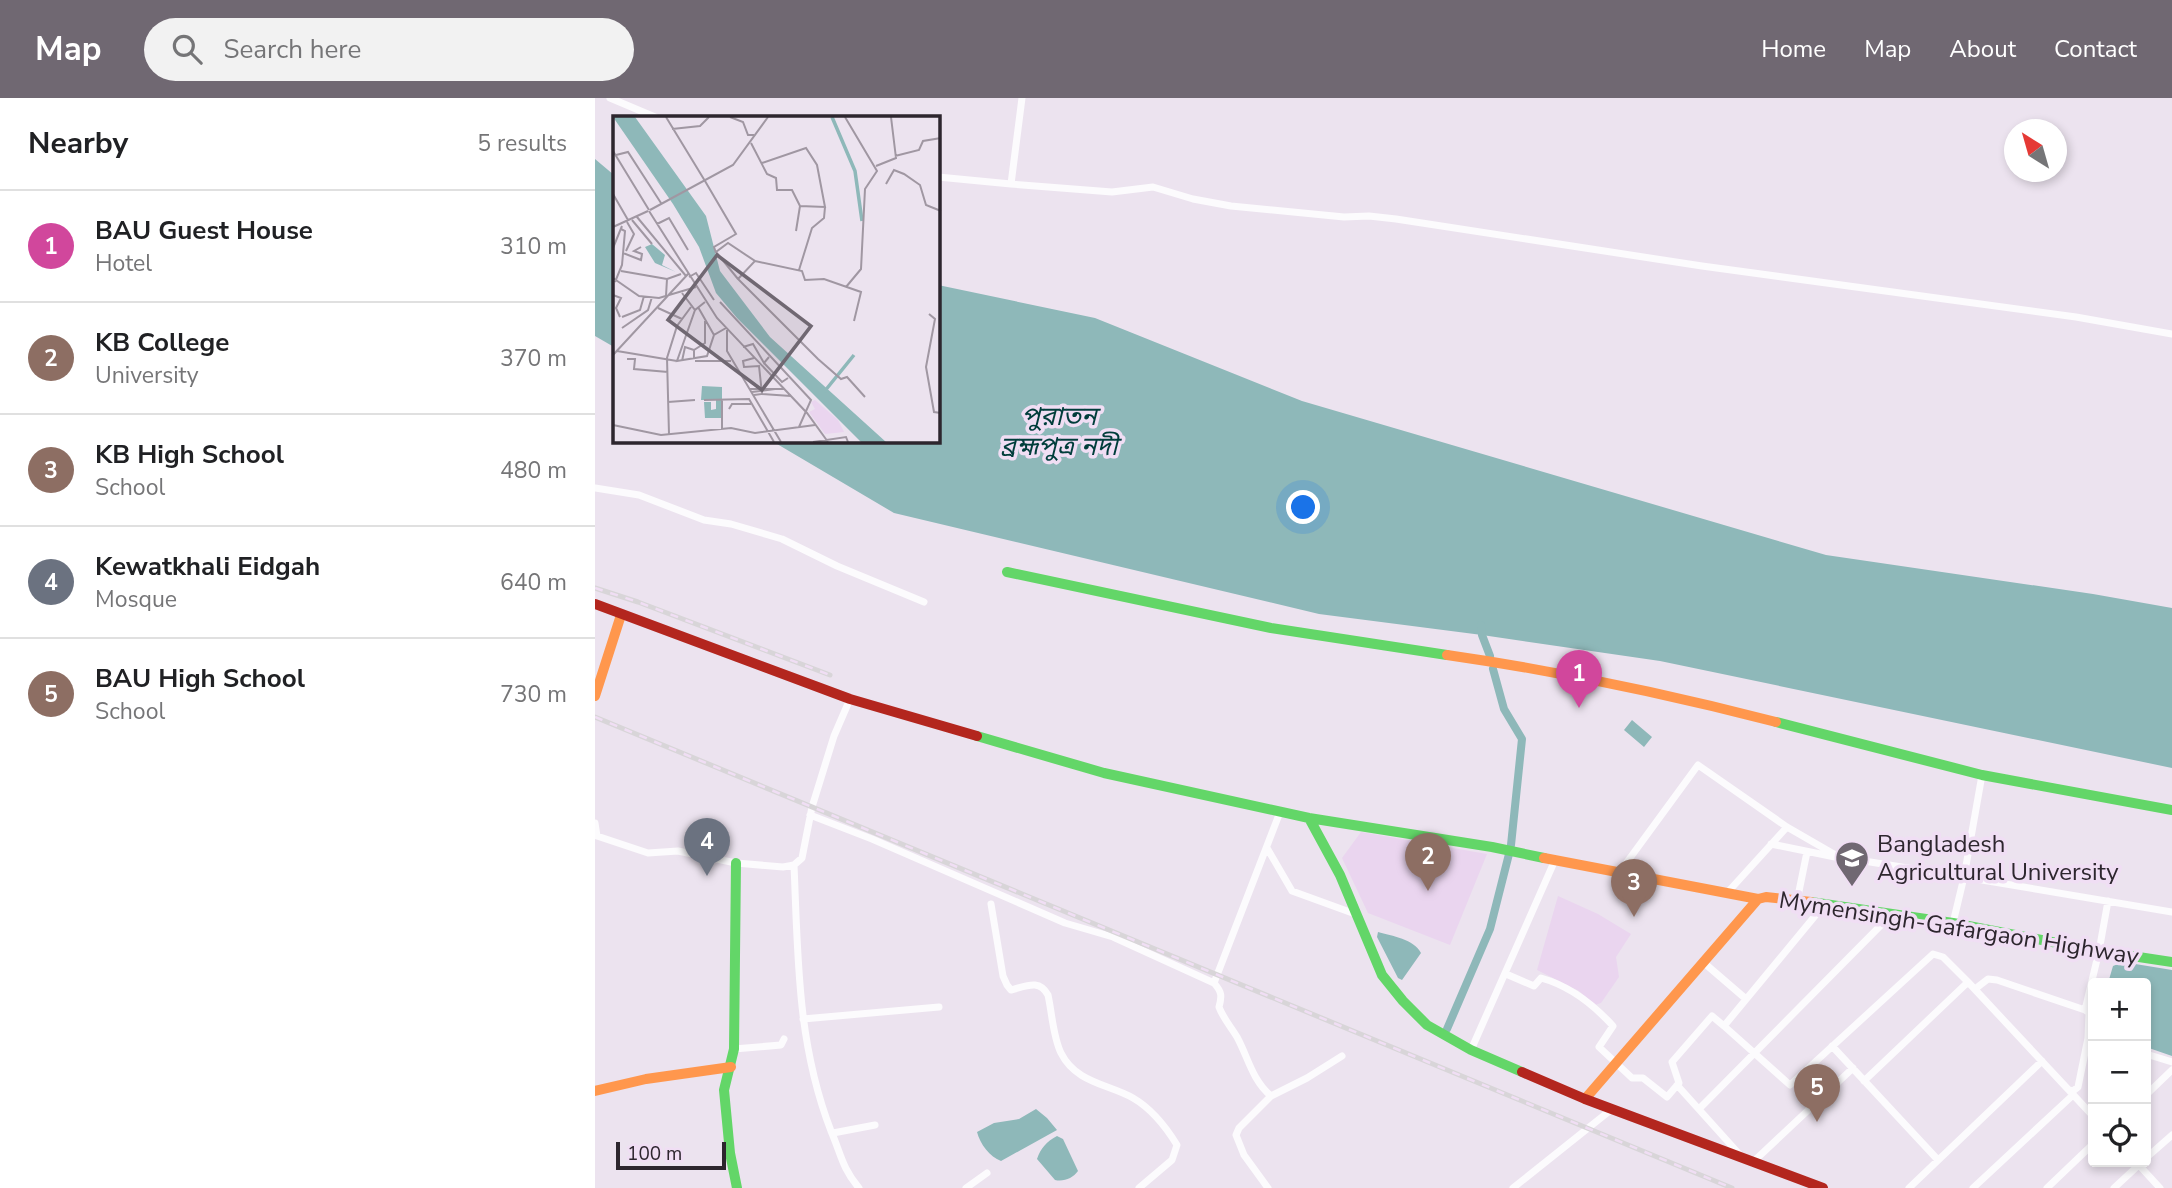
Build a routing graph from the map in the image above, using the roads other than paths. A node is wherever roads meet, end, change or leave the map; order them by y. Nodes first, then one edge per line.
1 (610, 98) edge
2 (1022, 98) edge
3 (653, 116) edge
4 (940, 177) edge
5 (1011, 184) junction
6 (2172, 334) edge
7 (595, 488) edge
8 (1007, 572) dead end
9 (924, 602) dead end
10 (595, 604) edge
11 (621, 615) junction
12 (595, 696) edge
13 (850, 699) junction
14 (1982, 775) junction
15 (2172, 810) edge
16 (1280, 811) junction
17 (810, 815) junction
18 (1309, 818) junction
19 (595, 823) edge
20 (1787, 827) junction
21 (1771, 844) junction
22 (1267, 848) junction
23 (1807, 852) junction
24 (1839, 857) junction
25 (1555, 860) junction
26 (736, 863) junction
27 (794, 865) junction
28 (1619, 873) junction
29 (1964, 877) junction
30 (1727, 893) junction
31 (1758, 899) junction
32 (1797, 901) junction
33 (2108, 901) junction
34 (991, 904) dead end
35 (1825, 905) junction
36 (2172, 912) edge
37 (1891, 915) junction
38 (1359, 916) junction
39 (1953, 923) junction
40 (2099, 951) junction
41 (1703, 962) junction
42 (2172, 962) edge
43 (1506, 974) junction
44 (1968, 982) junction
45 (1214, 983) junction
46 (1975, 989) junction
47 (1746, 999) junction
48 (939, 1007) dead end
49 (2085, 1010) junction
50 (2088, 1014) edge
51 (803, 1019) junction
52 (1724, 1026) junction
53 (784, 1040) dead end
54 (2090, 1041) edge
55 (1832, 1046) junction
56 (734, 1049) junction
57 (1471, 1051) junction
58 (1754, 1053) junction
59 (1342, 1056) dead end
60 (2151, 1056) edge
61 (2042, 1061) junction
62 (1616, 1062) junction
63 (2172, 1062) edge
64 (731, 1067) junction
65 (1853, 1068) junction
66 (2172, 1070) edge
67 (1864, 1081) junction
68 (1677, 1085) junction
69 (2151, 1090) edge
70 (595, 1091) edge
71 (2071, 1092) junction
72 (1271, 1096) junction
73 (1585, 1099) junction
74 (1612, 1109) junction
75 (1699, 1109) junction
76 (2088, 1111) edge
77 (875, 1125) dead end
78 (832, 1133) junction
79 (2172, 1135) edge
80 (2088, 1149) edge
81 (2151, 1153) edge
82 (1748, 1160) junction
83 (1938, 1160) junction
84 (2135, 1167) edge
85 (2144, 1167) edge
86 (987, 1173) dead end
87 (737, 1188) edge
88 (859, 1188) edge
89 (966, 1188) edge
90 (1139, 1188) edge
91 (1268, 1188) edge
92 (1513, 1188) edge
93 (1823, 1188) edge
94 (1909, 1188) edge
95 (1973, 1188) edge
96 (2047, 1188) edge
97 (2114, 1188) edge
98 (2160, 1188) edge

1 - 3 street
2 - 5 street
4 - 5 street
5 - 6 street
7 - 9 street
8 - 14 street
10 - 11 street
11 - 12 street
11 - 13 street
13 - 16 street
13 - 17 street
14 - 15 street
14 - 29 street
16 - 18 street
16 - 22 street
17 - 27 street
17 - 45 street
18 - 25 street
18 - 38 street
19 - 26 street
20 - 21 street
20 - 24 street
20 - 28 street
21 - 23 street
21 - 30 street
22 - 38 street
22 - 45 street
23 - 24 street
23 - 32 street
24 - 29 street
25 - 28 street
25 - 43 street
26 - 27 street
26 - 56 street
27 - 51 street
28 - 30 street
29 - 33 street
29 - 39 street
30 - 31 street
31 - 32 street, Mymensingh-Gafargaon Highway
31 - 41 street, Mymensingh-Gafargaon Highway
32 - 35 street, Mymensingh-Gafargaon Highway
33 - 36 street
33 - 40 street
34 - 90 street
35 - 37 street, Mymensingh-Gafargaon Highway
35 - 47 street
37 - 39 street, Mymensingh-Gafargaon Highway
37 - 58 street
38 - 57 street
39 - 40 street, Mymensingh-Gafargaon Highway
40 - 42 street, Mymensingh-Gafargaon Highway
40 - 49 street
41 - 47 street
41 - 62 street, Mymensingh-Gafargaon Highway
43 - 57 street
43 - 62 street
44 - 46 street
44 - 55 street
44 - 67 street
45 - 72 street
46 - 49 street
46 - 61 street
47 - 52 street
48 - 51 street
49 - 50 street
51 - 78 street
52 - 58 street
52 - 68 street
53 - 56 street
54 - 71 street
55 - 58 street
55 - 65 street
56 - 64 street
57 - 73 street
58 - 75 street
59 - 72 street
60 - 63 street
61 - 71 street
61 - 83 street
62 - 68 street
62 - 73 street, Mymensingh-Gafargaon Highway
64 - 70 street
64 - 87 street
65 - 67 street
65 - 82 street
66 - 69 street
67 - 83 street
68 - 75 street
71 - 76 street
71 - 95 street
72 - 91 street
73 - 74 street
74 - 82 street
74 - 92 street
75 - 82 street
77 - 78 street
78 - 88 street
79 - 81 street
80 - 96 street
82 - 93 street
83 - 94 street
84 - 97 street
85 - 98 street
86 - 89 street

